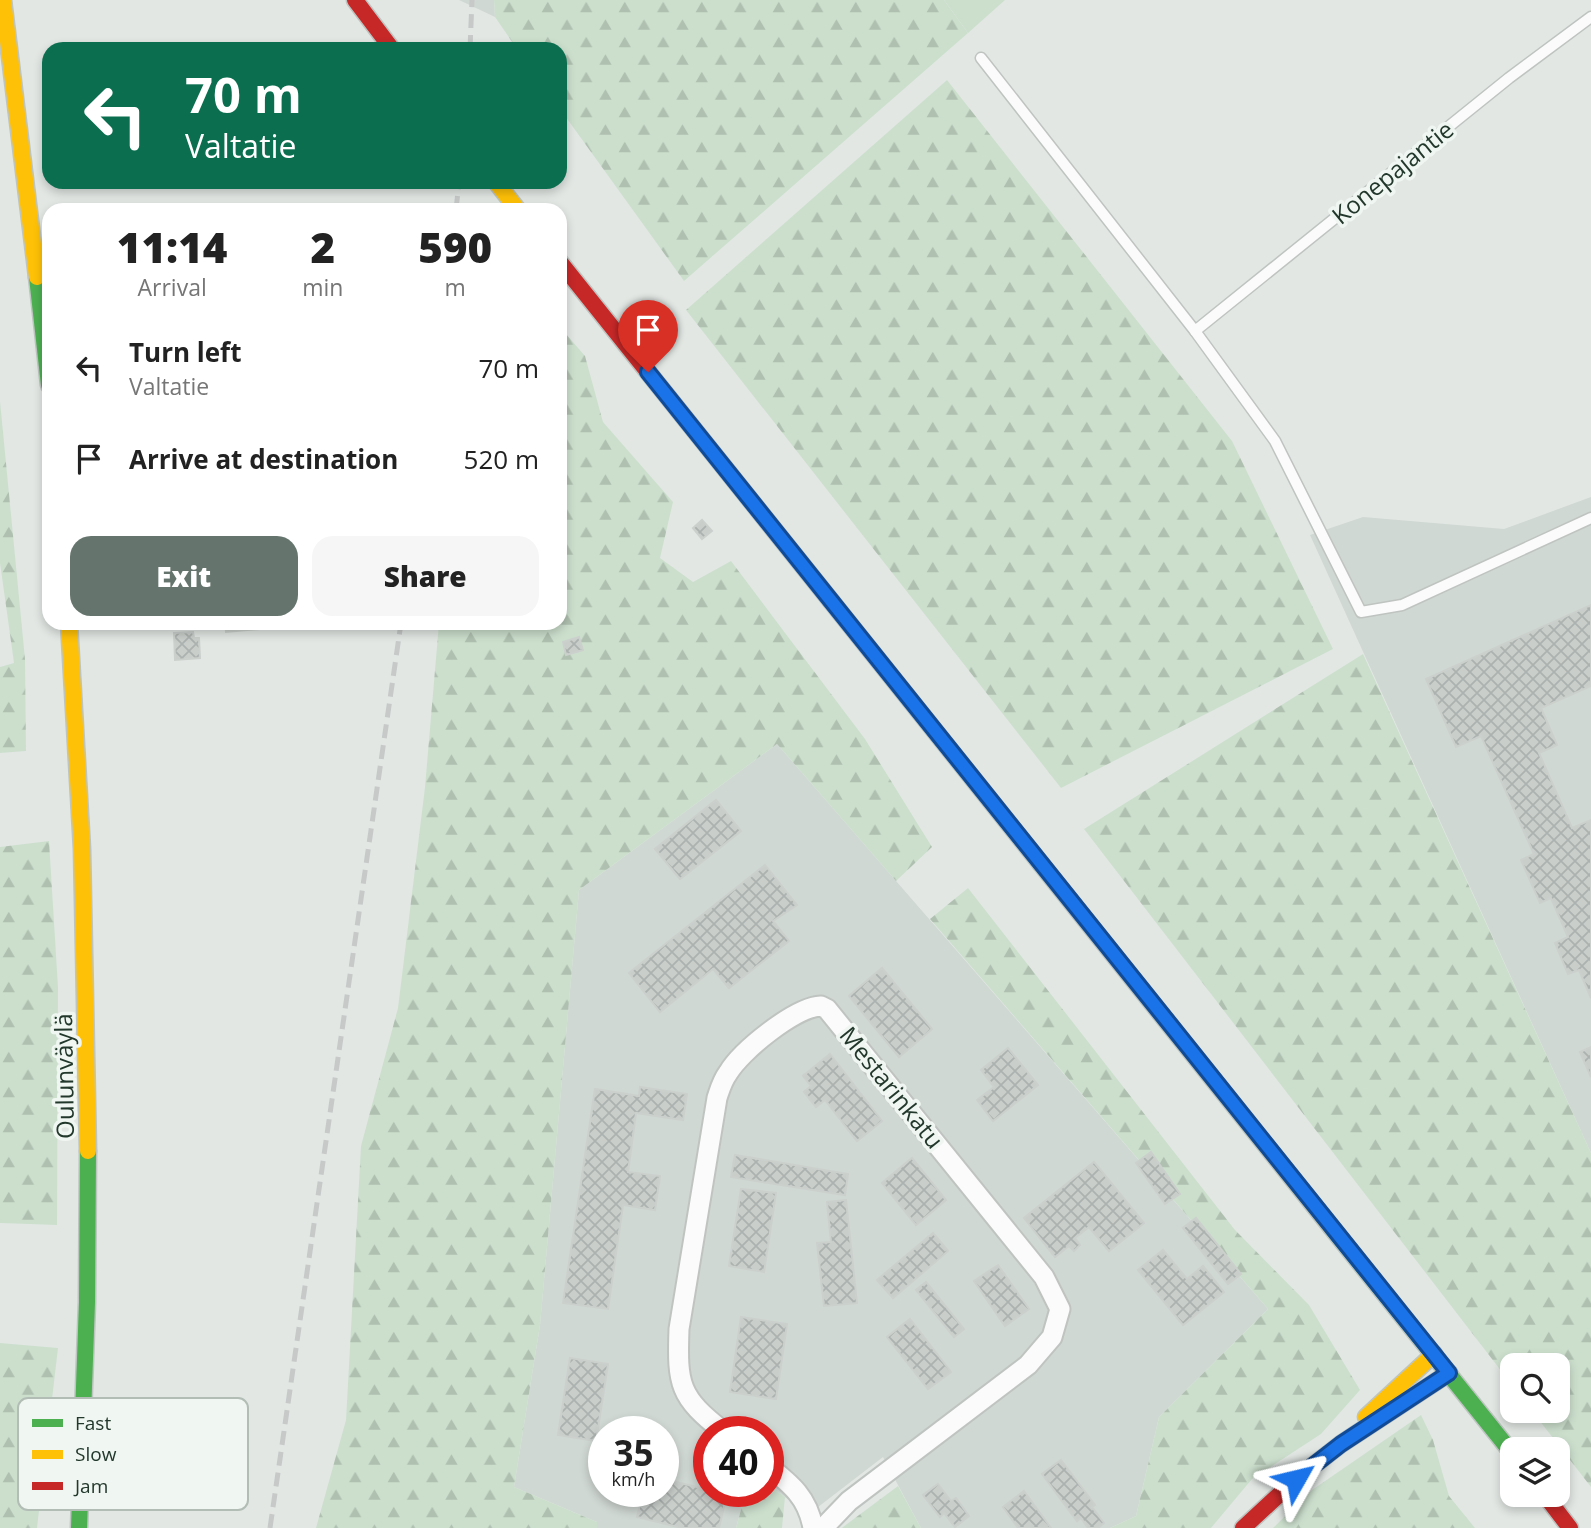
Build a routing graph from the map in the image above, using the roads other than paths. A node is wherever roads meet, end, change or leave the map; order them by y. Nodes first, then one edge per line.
1 (3, 0) edge
2 (355, 0) edge
3 (1591, 17) edge
4 (387, 42) edge
5 (982, 58) dead end
6 (502, 189) edge
7 (512, 203) edge
8 (567, 271) edge
9 (42, 319) edge
10 (1195, 331) junction
11 (1591, 518) edge
12 (69, 630) edge
13 (1434, 1354) junction
14 (1449, 1373) junction
15 (84, 1398) edge
16 (706, 1416) edge
17 (1500, 1438) edge
18 (1341, 1444) junction
19 (784, 1481) edge
20 (1554, 1507) edge
21 (80, 1510) edge
22 (79, 1528) edge
23 (813, 1528) edge
24 (823, 1528) edge
25 (1243, 1528) edge
26 (1570, 1528) edge

1 - 9 main road
2 - 4 main road
3 - 10 lane, Konepajantie
5 - 10 lane
6 - 7 main road
8 - 13 main road
10 - 11 lane
12 - 15 main road, Oulunväylä
13 - 14 main road
13 - 18 main road
14 - 17 main road
14 - 18 main road
16 - 24 street, Mestarinkatu
18 - 25 main road
19 - 23 street
20 - 26 main road
21 - 22 main road, Oulunväylä

